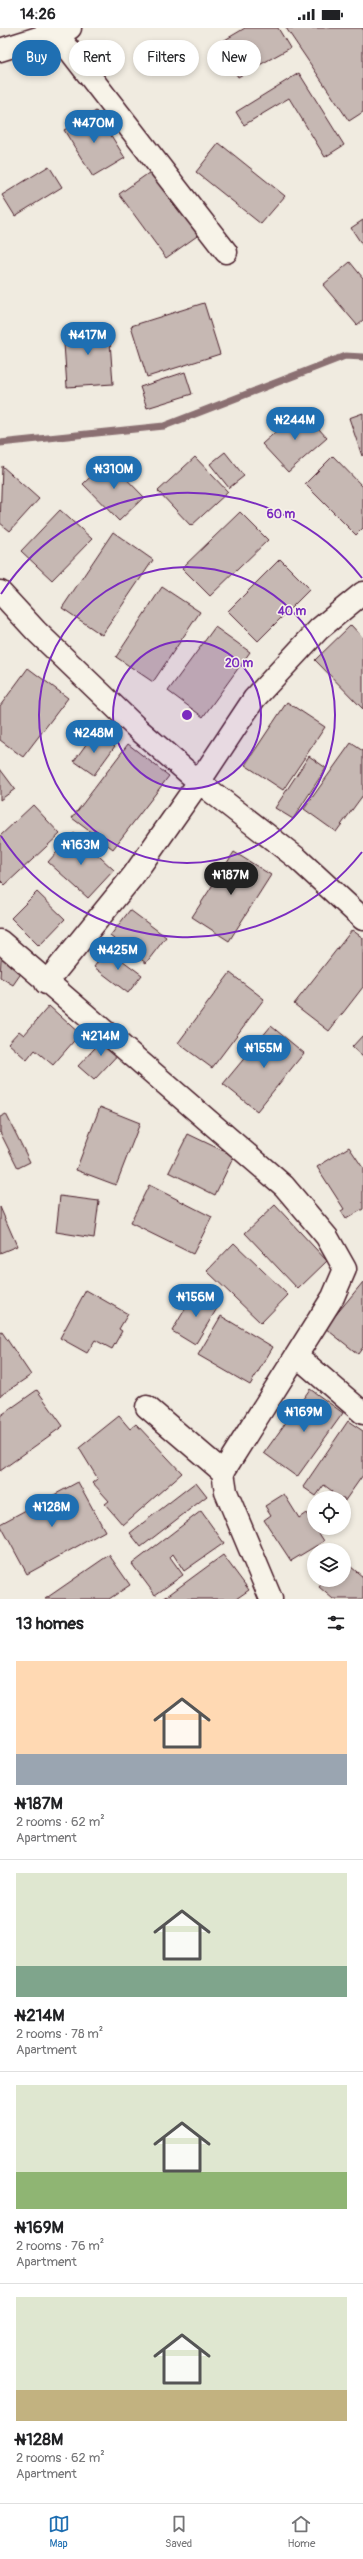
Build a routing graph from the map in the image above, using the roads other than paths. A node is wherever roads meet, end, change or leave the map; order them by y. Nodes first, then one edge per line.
1 (64, 31) edge
2 (0, 50) edge
3 (226, 252) dead end
4 (0, 592) edge
5 (363, 592) edge
6 (199, 782) junction
7 (363, 919) edge
8 (0, 941) edge
9 (46, 982) junction
10 (296, 1356) junction
11 (147, 1407) dead end
12 (363, 1413) edge
13 (223, 1472) junction
14 (271, 1599) edge

1 - 2 street
1 - 3 street
4 - 6 street
5 - 6 street
6 - 7 street
6 - 9 street
8 - 9 street
9 - 10 street
10 - 12 street
10 - 13 street
11 - 13 street
13 - 14 street

